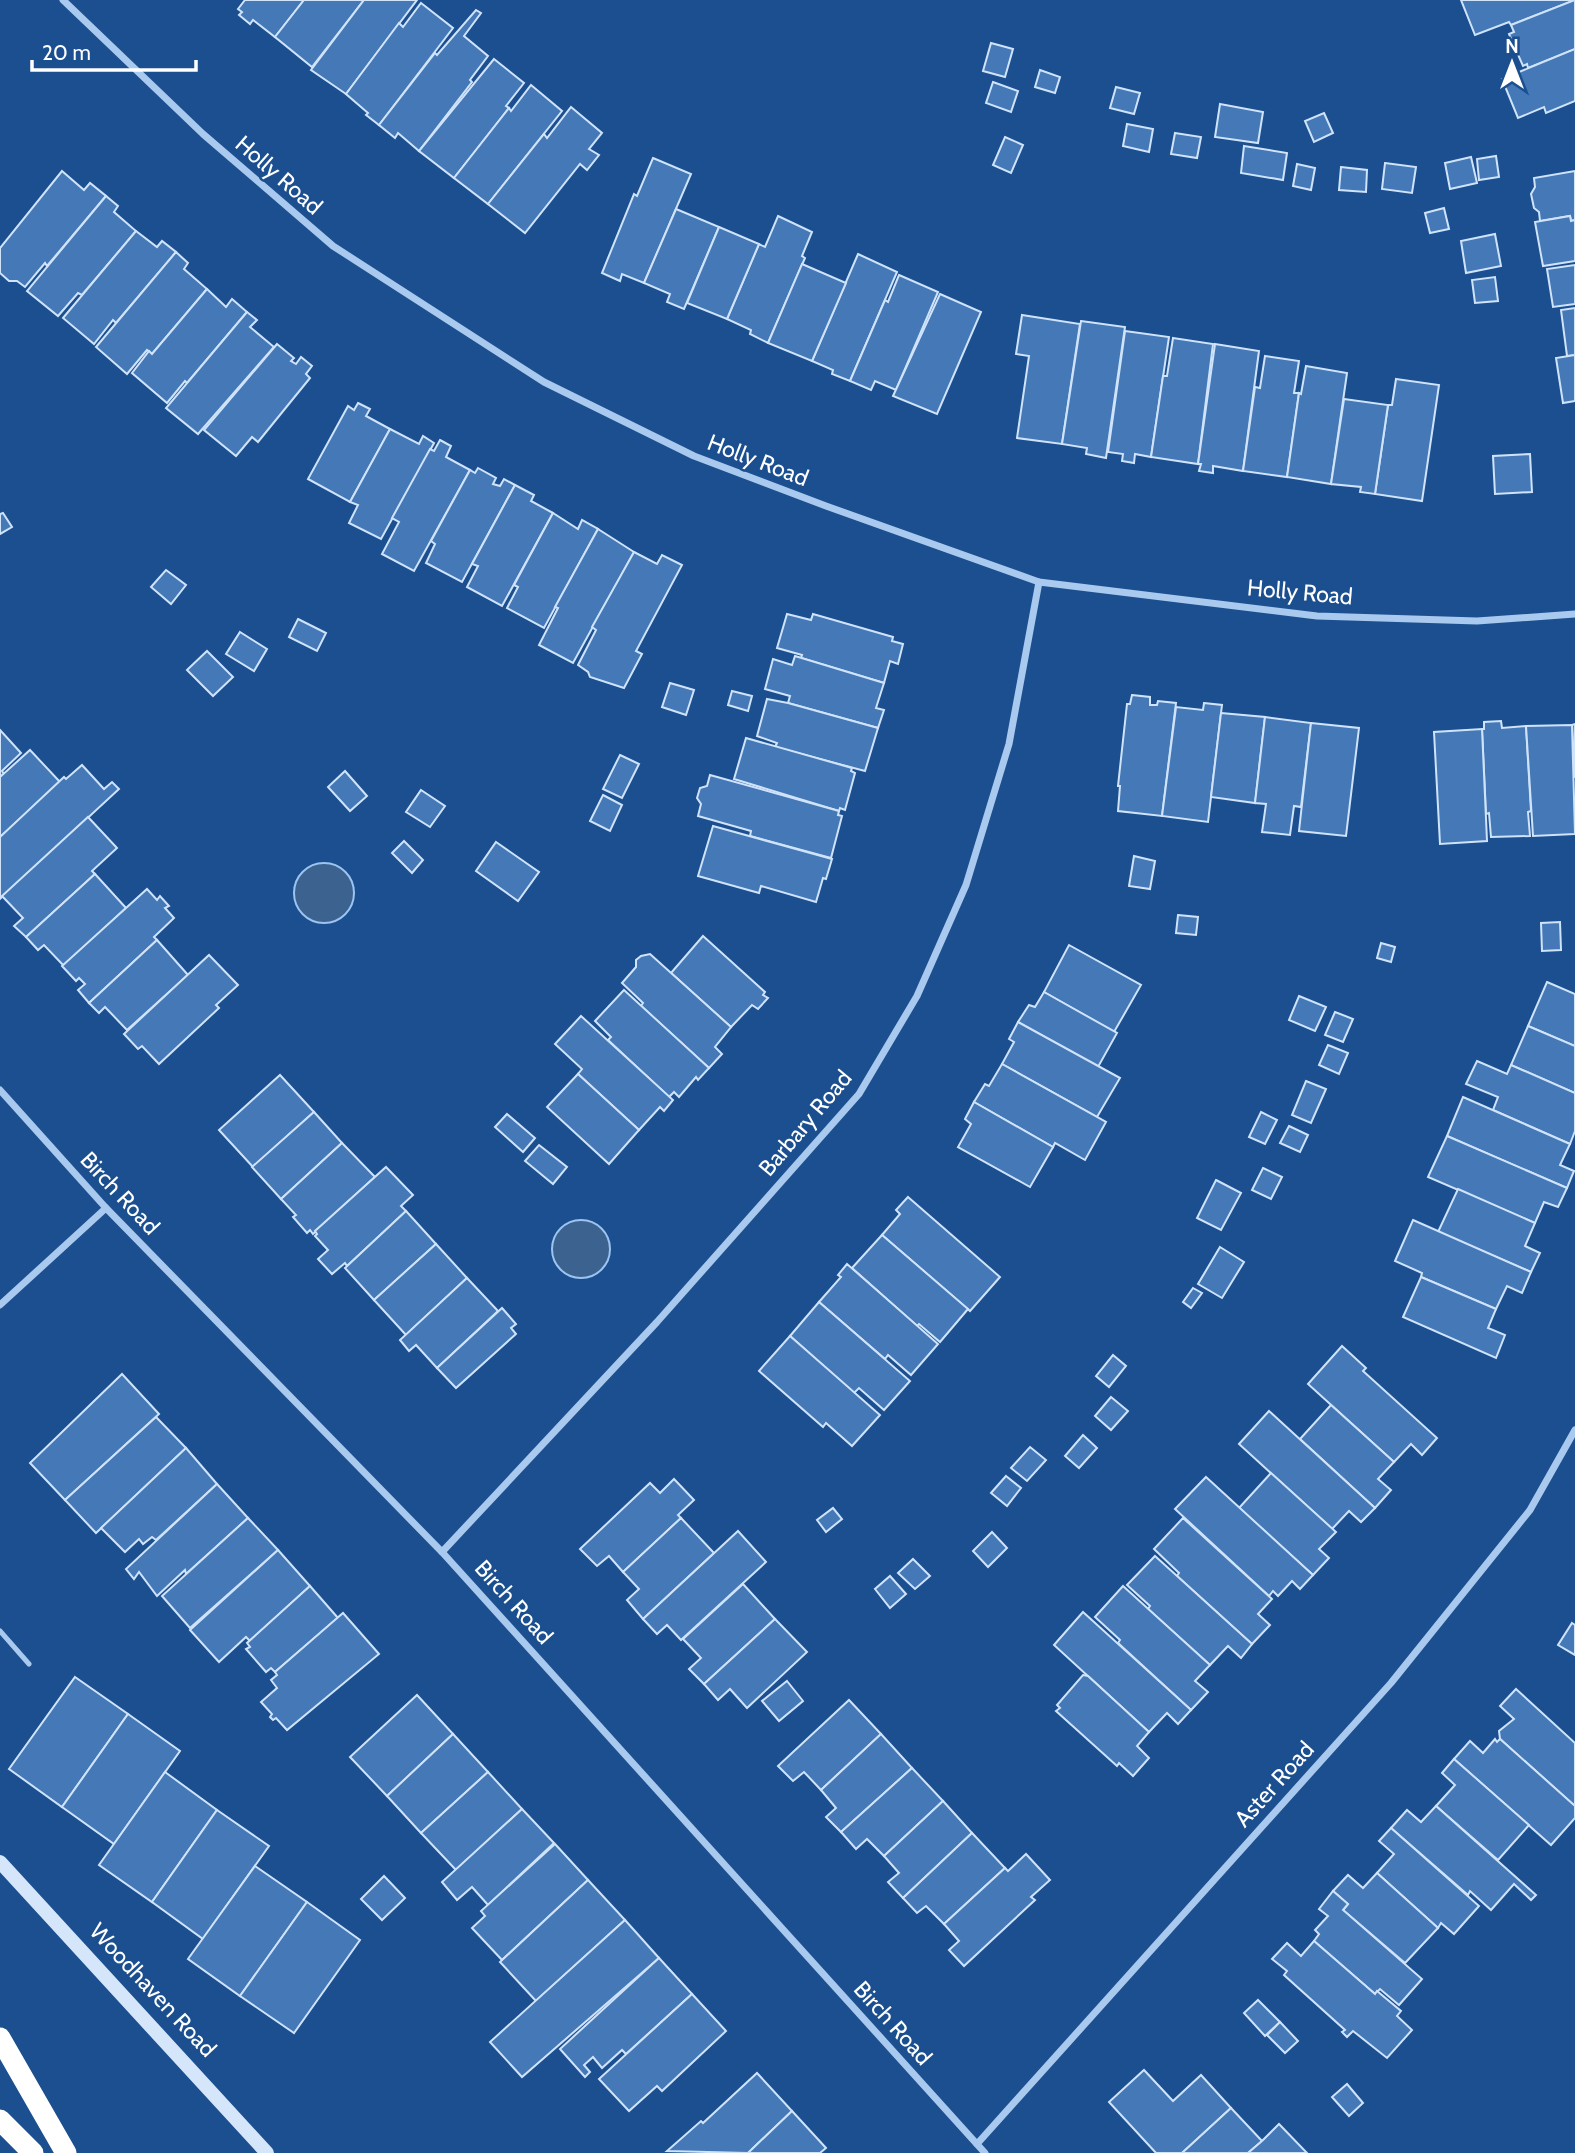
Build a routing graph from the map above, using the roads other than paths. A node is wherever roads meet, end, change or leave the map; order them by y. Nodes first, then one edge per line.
1 (63, 0) edge
2 (1039, 582) junction
3 (1575, 614) edge
4 (0, 1090) edge
5 (106, 1208) junction
6 (0, 1305) edge
7 (1575, 1430) edge
8 (442, 1552) junction
9 (0, 1631) edge
10 (29, 1664) dead end
11 (0, 1862) edge
12 (0, 2038) edge
13 (0, 2120) edge
14 (976, 2144) junction
15 (33, 2153) edge
16 (66, 2153) edge
17 (267, 2153) edge
18 (985, 2153) edge

1 - 2 street, Holly Road
2 - 3 street, Holly Road
2 - 8 street, Barbary Road
4 - 5 street, Birch Road
5 - 6 street
5 - 8 street, Birch Road
7 - 14 street, Aster Road
8 - 14 street, Birch Road
9 - 10 lane
11 - 17 main road, Woodhaven Road
12 - 16 highway
13 - 15 highway
14 - 18 street, Birch Road

